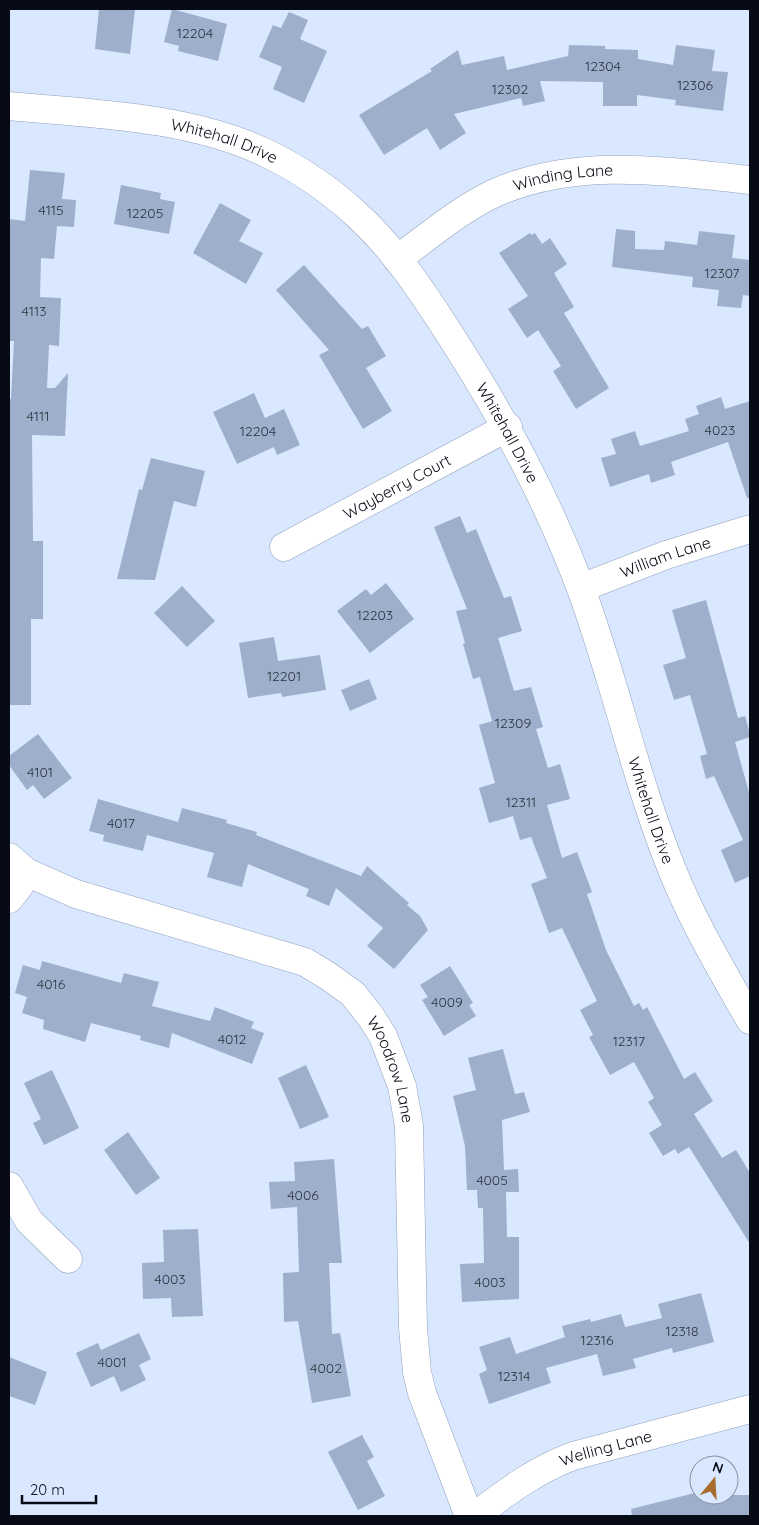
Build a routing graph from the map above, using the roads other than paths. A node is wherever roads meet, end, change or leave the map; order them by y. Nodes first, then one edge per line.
1 (9, 106) edge
2 (750, 180) edge
3 (397, 259) junction
4 (508, 427) junction
5 (750, 528) edge
6 (284, 547) dead end
7 (581, 588) junction
8 (17, 865) edge
9 (9, 899) edge
10 (750, 1020) edge
11 (9, 1186) edge
12 (68, 1259) dead end
13 (750, 1409) edge
14 (469, 1516) edge
15 (475, 1516) edge

1 - 3 street, Whitehall Drive
2 - 3 street, Winding Lane
3 - 4 street, Whitehall Drive
4 - 6 street, Wayberry Court
4 - 7 street, Whitehall Drive
5 - 7 street, William Lane
7 - 10 street, Whitehall Drive
8 - 9 street
8 - 14 street, Woodrow Lane
11 - 12 street
13 - 15 street, Welling Lane

